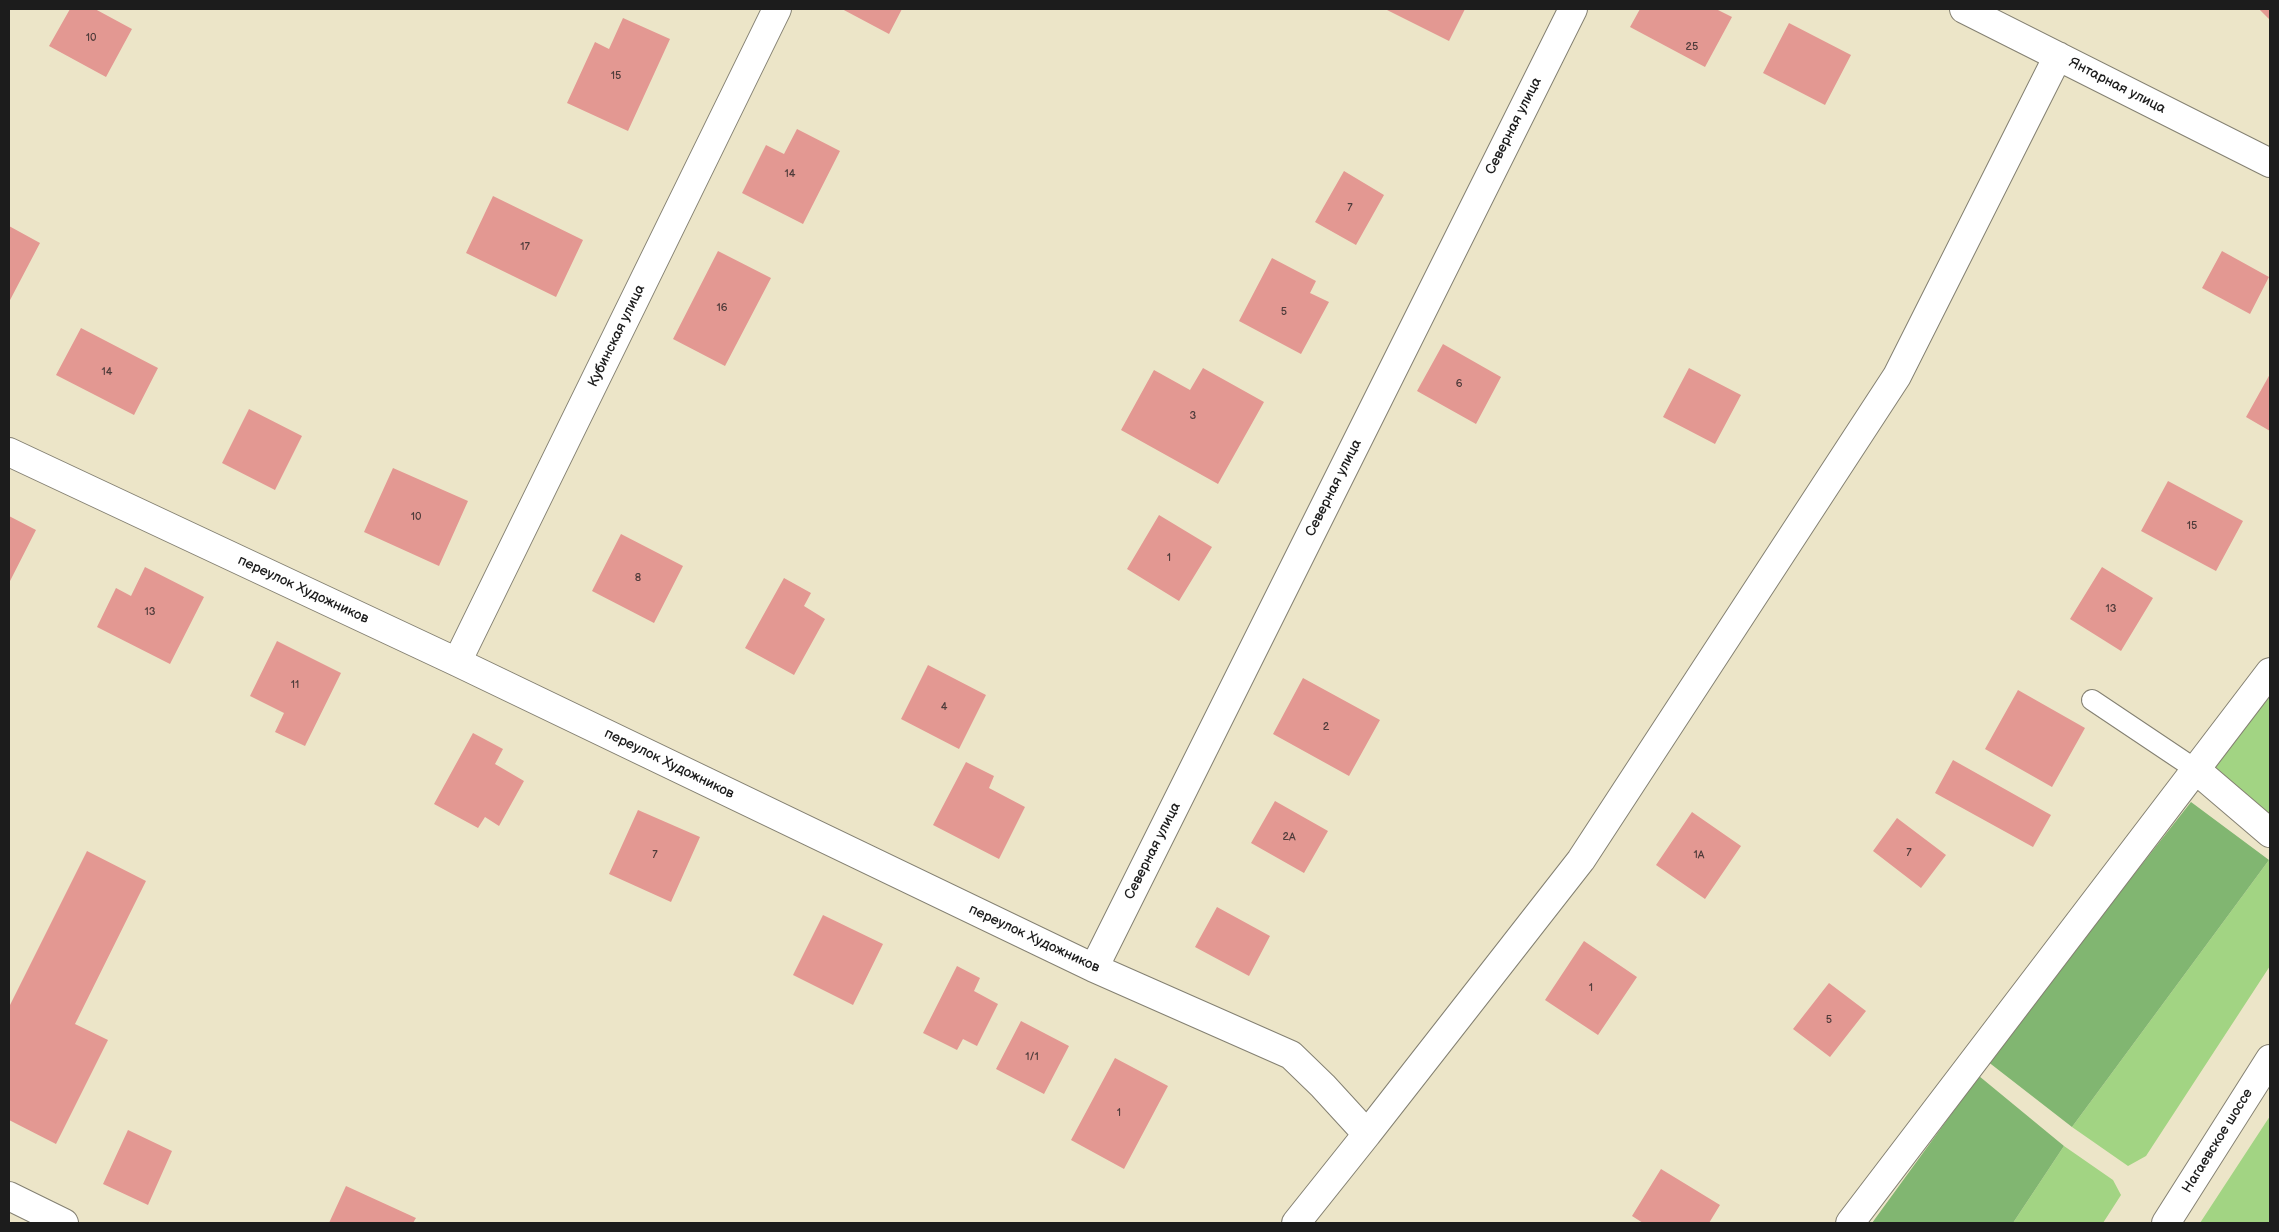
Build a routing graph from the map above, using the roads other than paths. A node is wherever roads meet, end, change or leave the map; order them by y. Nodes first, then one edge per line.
1 (776, 9) edge
2 (1573, 9) edge
3 (1964, 9) edge
4 (2058, 56) junction
5 (2270, 163) edge
6 (9, 452) edge
7 (457, 662) junction
8 (2270, 672) edge
9 (2092, 700) dead end
10 (2195, 769) junction
11 (2270, 833) edge
12 (1094, 968) junction
13 (2270, 1059) edge
14 (1367, 1134) junction
15 (9, 1196) edge
16 (64, 1223) edge
17 (1296, 1223) edge
18 (1850, 1223) edge
19 (2166, 1223) edge

1 - 7 street, Кубинская улица
2 - 12 street, Северная улица
3 - 4 street, Янтарная улица
4 - 5 street, Янтарная улица
4 - 14 street
6 - 7 street, переулок Художников
7 - 12 street, переулок Художников
8 - 10 street
9 - 10 lane
10 - 11 street
10 - 18 street
12 - 14 street, переулок Художников
13 - 19 street, Нагаевское шоссе
14 - 17 street
15 - 16 street

